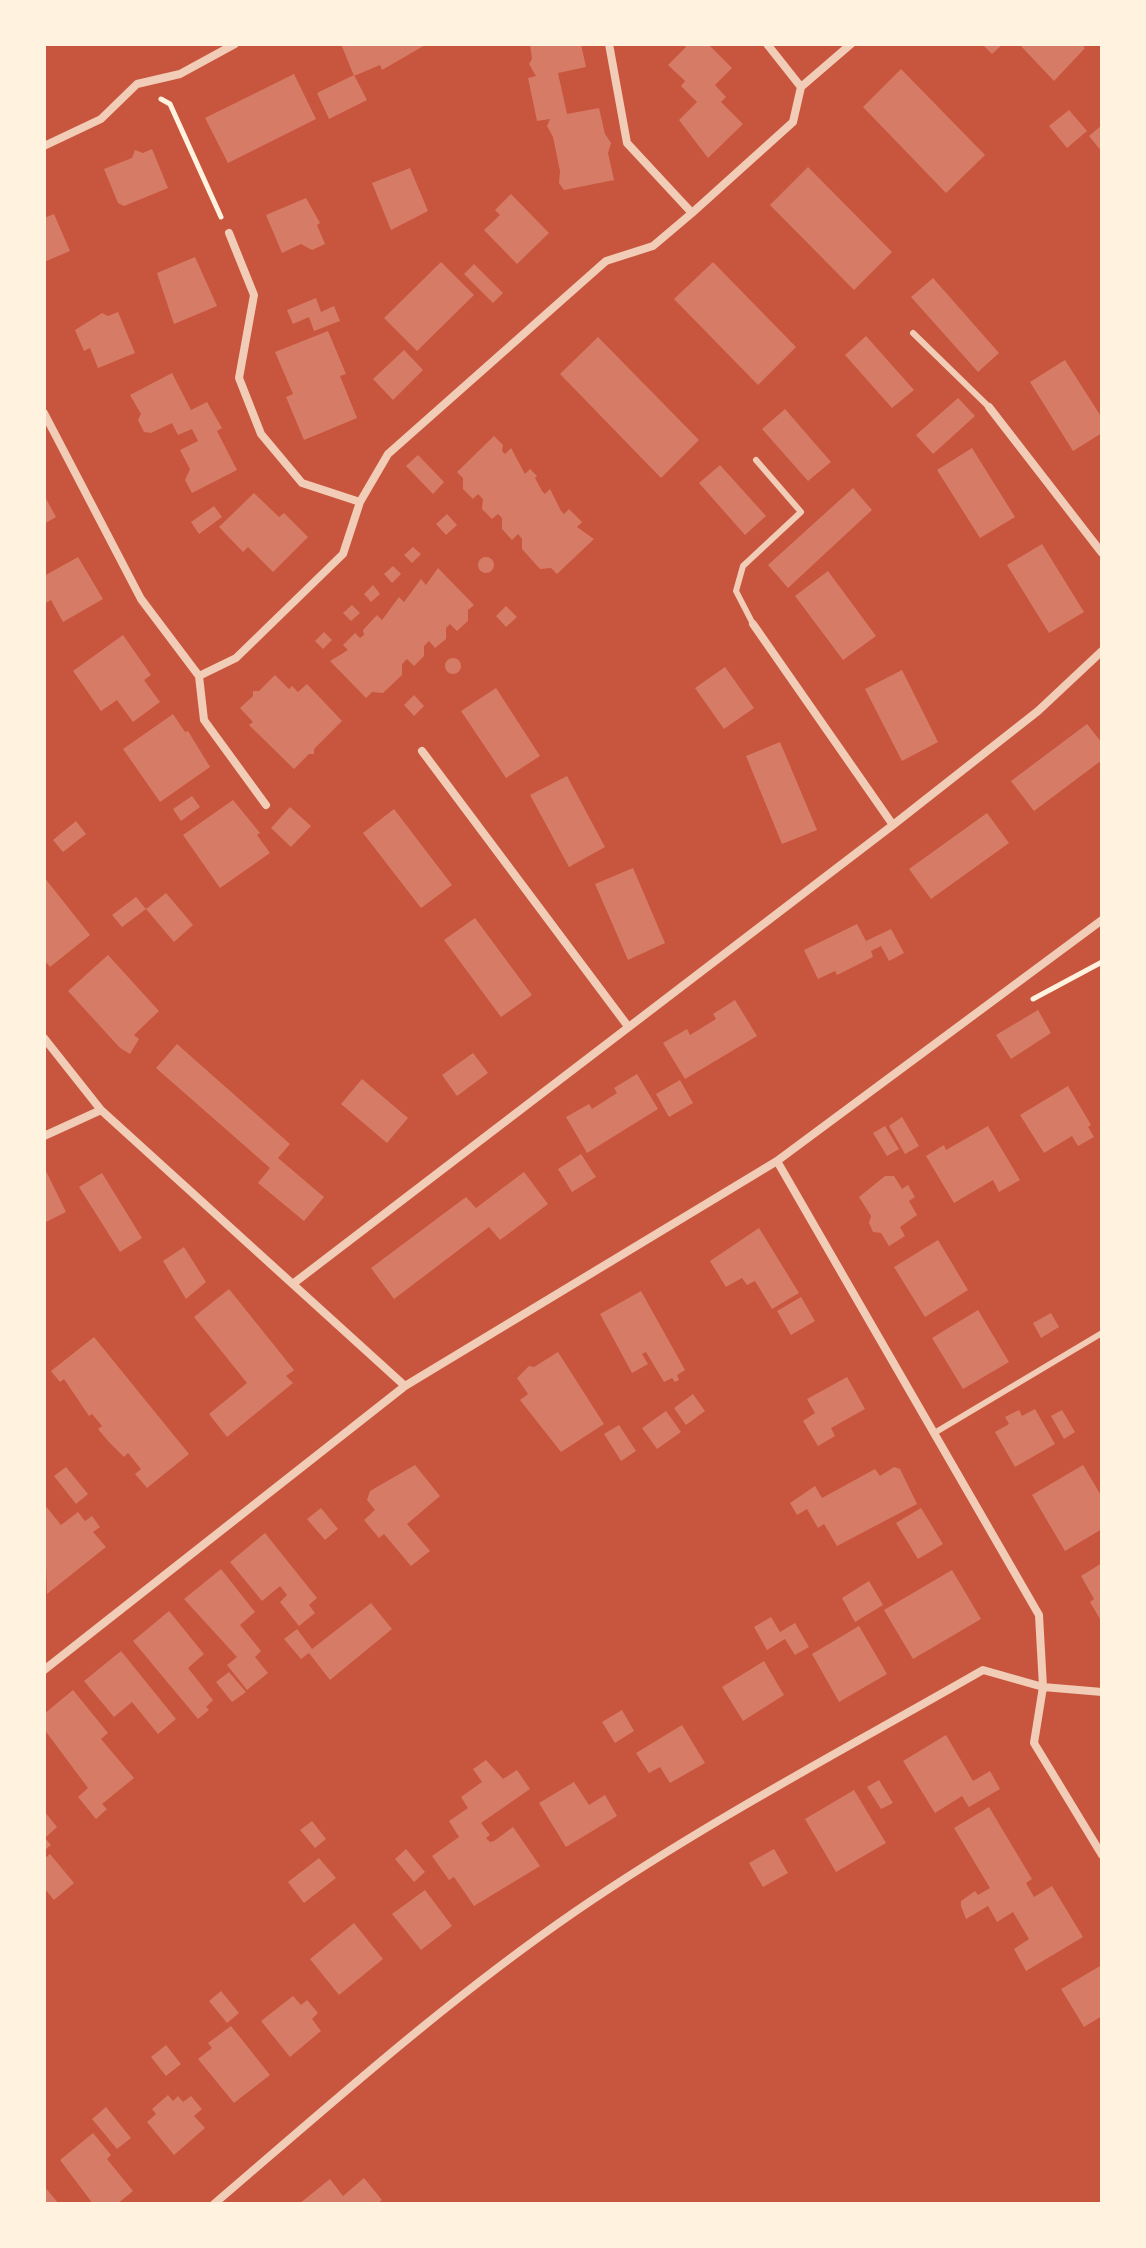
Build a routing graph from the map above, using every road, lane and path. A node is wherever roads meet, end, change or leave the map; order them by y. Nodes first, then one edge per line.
1 (235, 44) edge
2 (609, 44) edge
3 (767, 44) edge
4 (851, 44) edge
5 (137, 84) junction
6 (801, 87) junction
7 (44, 146) edge
8 (692, 213) junction
9 (229, 233) joint
10 (913, 333) dead end
11 (989, 407) joint
12 (44, 413) edge
13 (756, 460) dead end
14 (360, 502) junction
15 (1102, 553) edge
16 (753, 624) joint
17 (1102, 651) edge
18 (199, 676) junction
19 (422, 751) dead end
20 (266, 805) dead end
21 (893, 825) junction
22 (1102, 920) edge
23 (1102, 962) edge
24 (1025, 1003) dead end
25 (627, 1025) junction
26 (44, 1038) edge
27 (101, 1110) junction
28 (44, 1136) edge
29 (777, 1161) junction
30 (294, 1283) junction
31 (1102, 1333) edge
32 (405, 1386) junction
33 (936, 1432) junction
34 (44, 1670) edge
35 (1043, 1687) junction
36 (1102, 1692) edge
37 (1102, 1855) edge
38 (214, 2204) edge

1 - 5 street
2 - 8 street
3 - 6 street
4 - 6 street
5 - 7 street
5 - 9 path
6 - 8 street
8 - 14 street
9 - 14 street
10 - 11 lane
11 - 15 street
12 - 18 street
13 - 16 lane
14 - 18 street
16 - 21 street
17 - 21 street
18 - 20 street
19 - 25 street
21 - 25 street
22 - 29 street
23 - 24 path
25 - 30 street
26 - 27 street
27 - 28 street
27 - 30 street
29 - 32 street
29 - 33 street
30 - 32 street
31 - 33 lane
32 - 34 street
33 - 35 street
35 - 36 street
35 - 37 street
35 - 38 street

